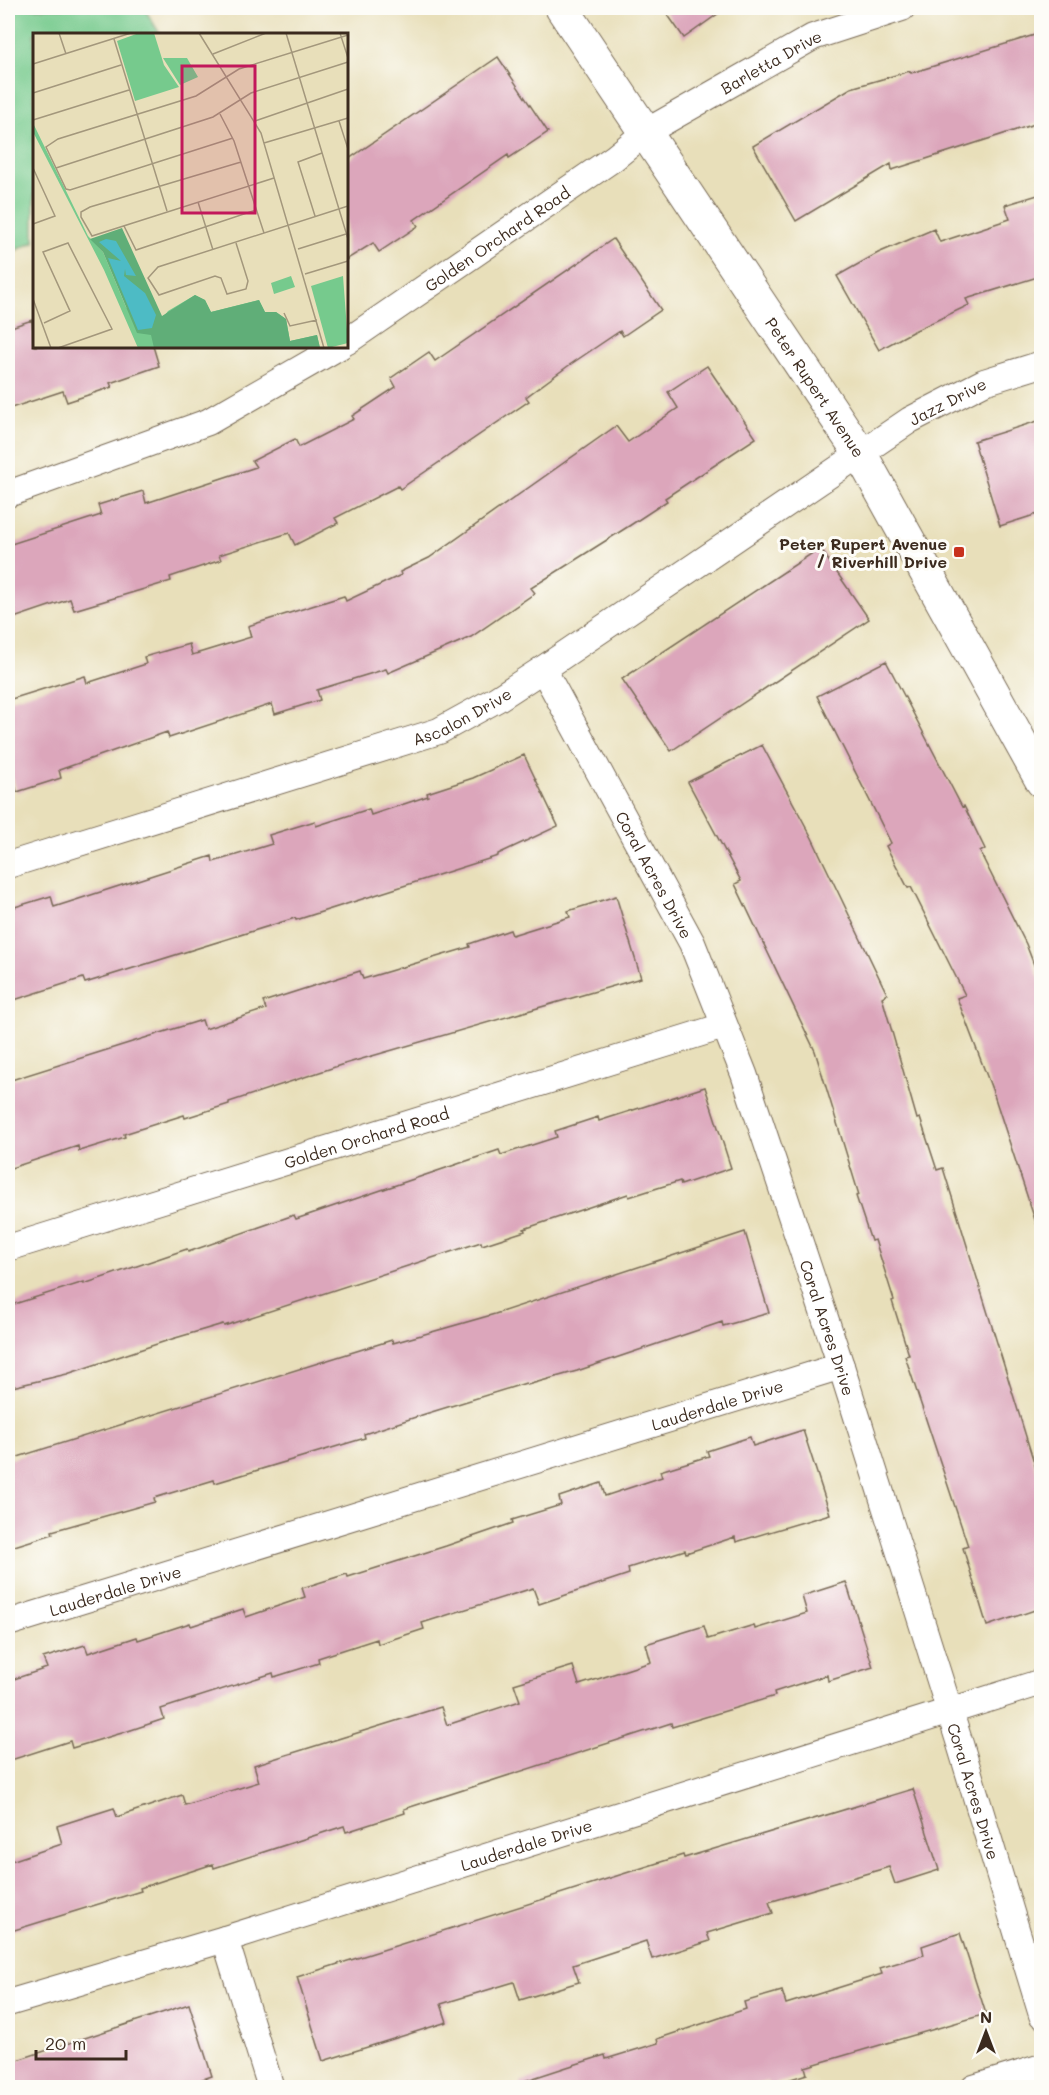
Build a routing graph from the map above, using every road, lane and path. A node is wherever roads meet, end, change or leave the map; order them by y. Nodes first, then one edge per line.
1 (562, 8) edge
2 (902, 8) edge
3 (646, 132) junction
4 (348, 341) edge
5 (337, 348) edge
6 (1041, 364) edge
7 (860, 453) junction
8 (8, 494) edge
9 (543, 669) junction
10 (1041, 779) edge
11 (8, 865) edge
12 (724, 1026) junction
13 (8, 1248) edge
14 (841, 1366) junction
15 (8, 1623) edge
16 (1041, 1682) edge
17 (948, 1712) junction
18 (225, 1939) junction
19 (8, 2003) edge
20 (1041, 2015) edge
21 (1041, 2067) edge
22 (271, 2088) edge
23 (974, 2088) edge

1 - 3 street, Peter Rupert Avenue
2 - 3 street, Barletta Drive
3 - 4 street, Golden Orchard Road
3 - 7 street, Peter Rupert Avenue
5 - 8 street
6 - 7 street, Jazz Drive
7 - 9 street, Ascalon Drive
7 - 10 street, Peter Rupert Avenue
9 - 11 street, Ascalon Drive
9 - 12 street, Coral Acres Drive
12 - 13 street, Golden Orchard Road
12 - 14 street, Coral Acres Drive
14 - 15 street, Lauderdale Drive
14 - 17 street, Coral Acres Drive
16 - 17 street, Lauderdale Drive
17 - 18 street, Lauderdale Drive
17 - 20 street, Coral Acres Drive
18 - 19 street, Lauderdale Drive
18 - 22 street
21 - 23 street

